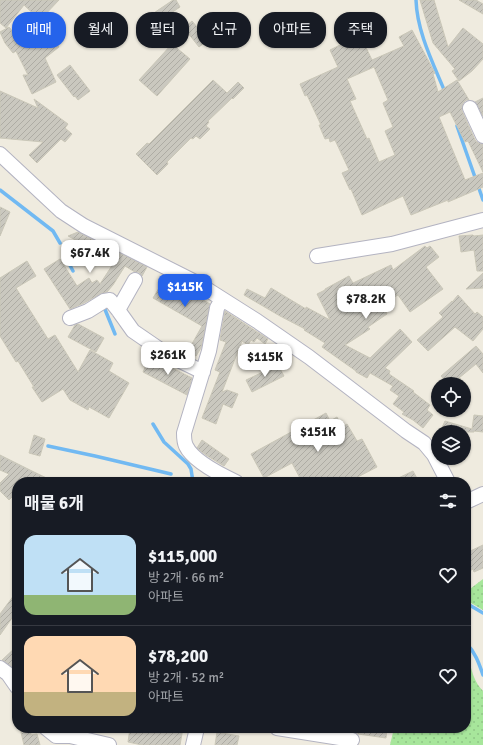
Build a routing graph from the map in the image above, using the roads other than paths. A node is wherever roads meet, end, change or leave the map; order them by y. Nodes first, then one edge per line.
1 (470, 108) dead end
2 (483, 136) edge
3 (0, 154) edge
4 (483, 220) edge
5 (317, 256) dead end
6 (135, 280) dead end
7 (222, 299) junction
8 (118, 310) junction
9 (70, 318) dead end
10 (203, 372) junction
11 (226, 477) edge
12 (445, 477) edge
13 (483, 494) edge
14 (471, 500) edge
15 (0, 668) edge
16 (12, 680) edge
17 (52, 733) edge
18 (197, 733) edge
19 (315, 733) edge
20 (353, 738) edge
21 (109, 745) edge
22 (193, 745) edge

1 - 2 street
3 - 7 street
4 - 5 street
6 - 8 street
7 - 10 street
7 - 12 street
8 - 9 street
8 - 10 street
10 - 11 street
13 - 14 street
15 - 16 street
17 - 21 street
18 - 22 street
19 - 20 street

